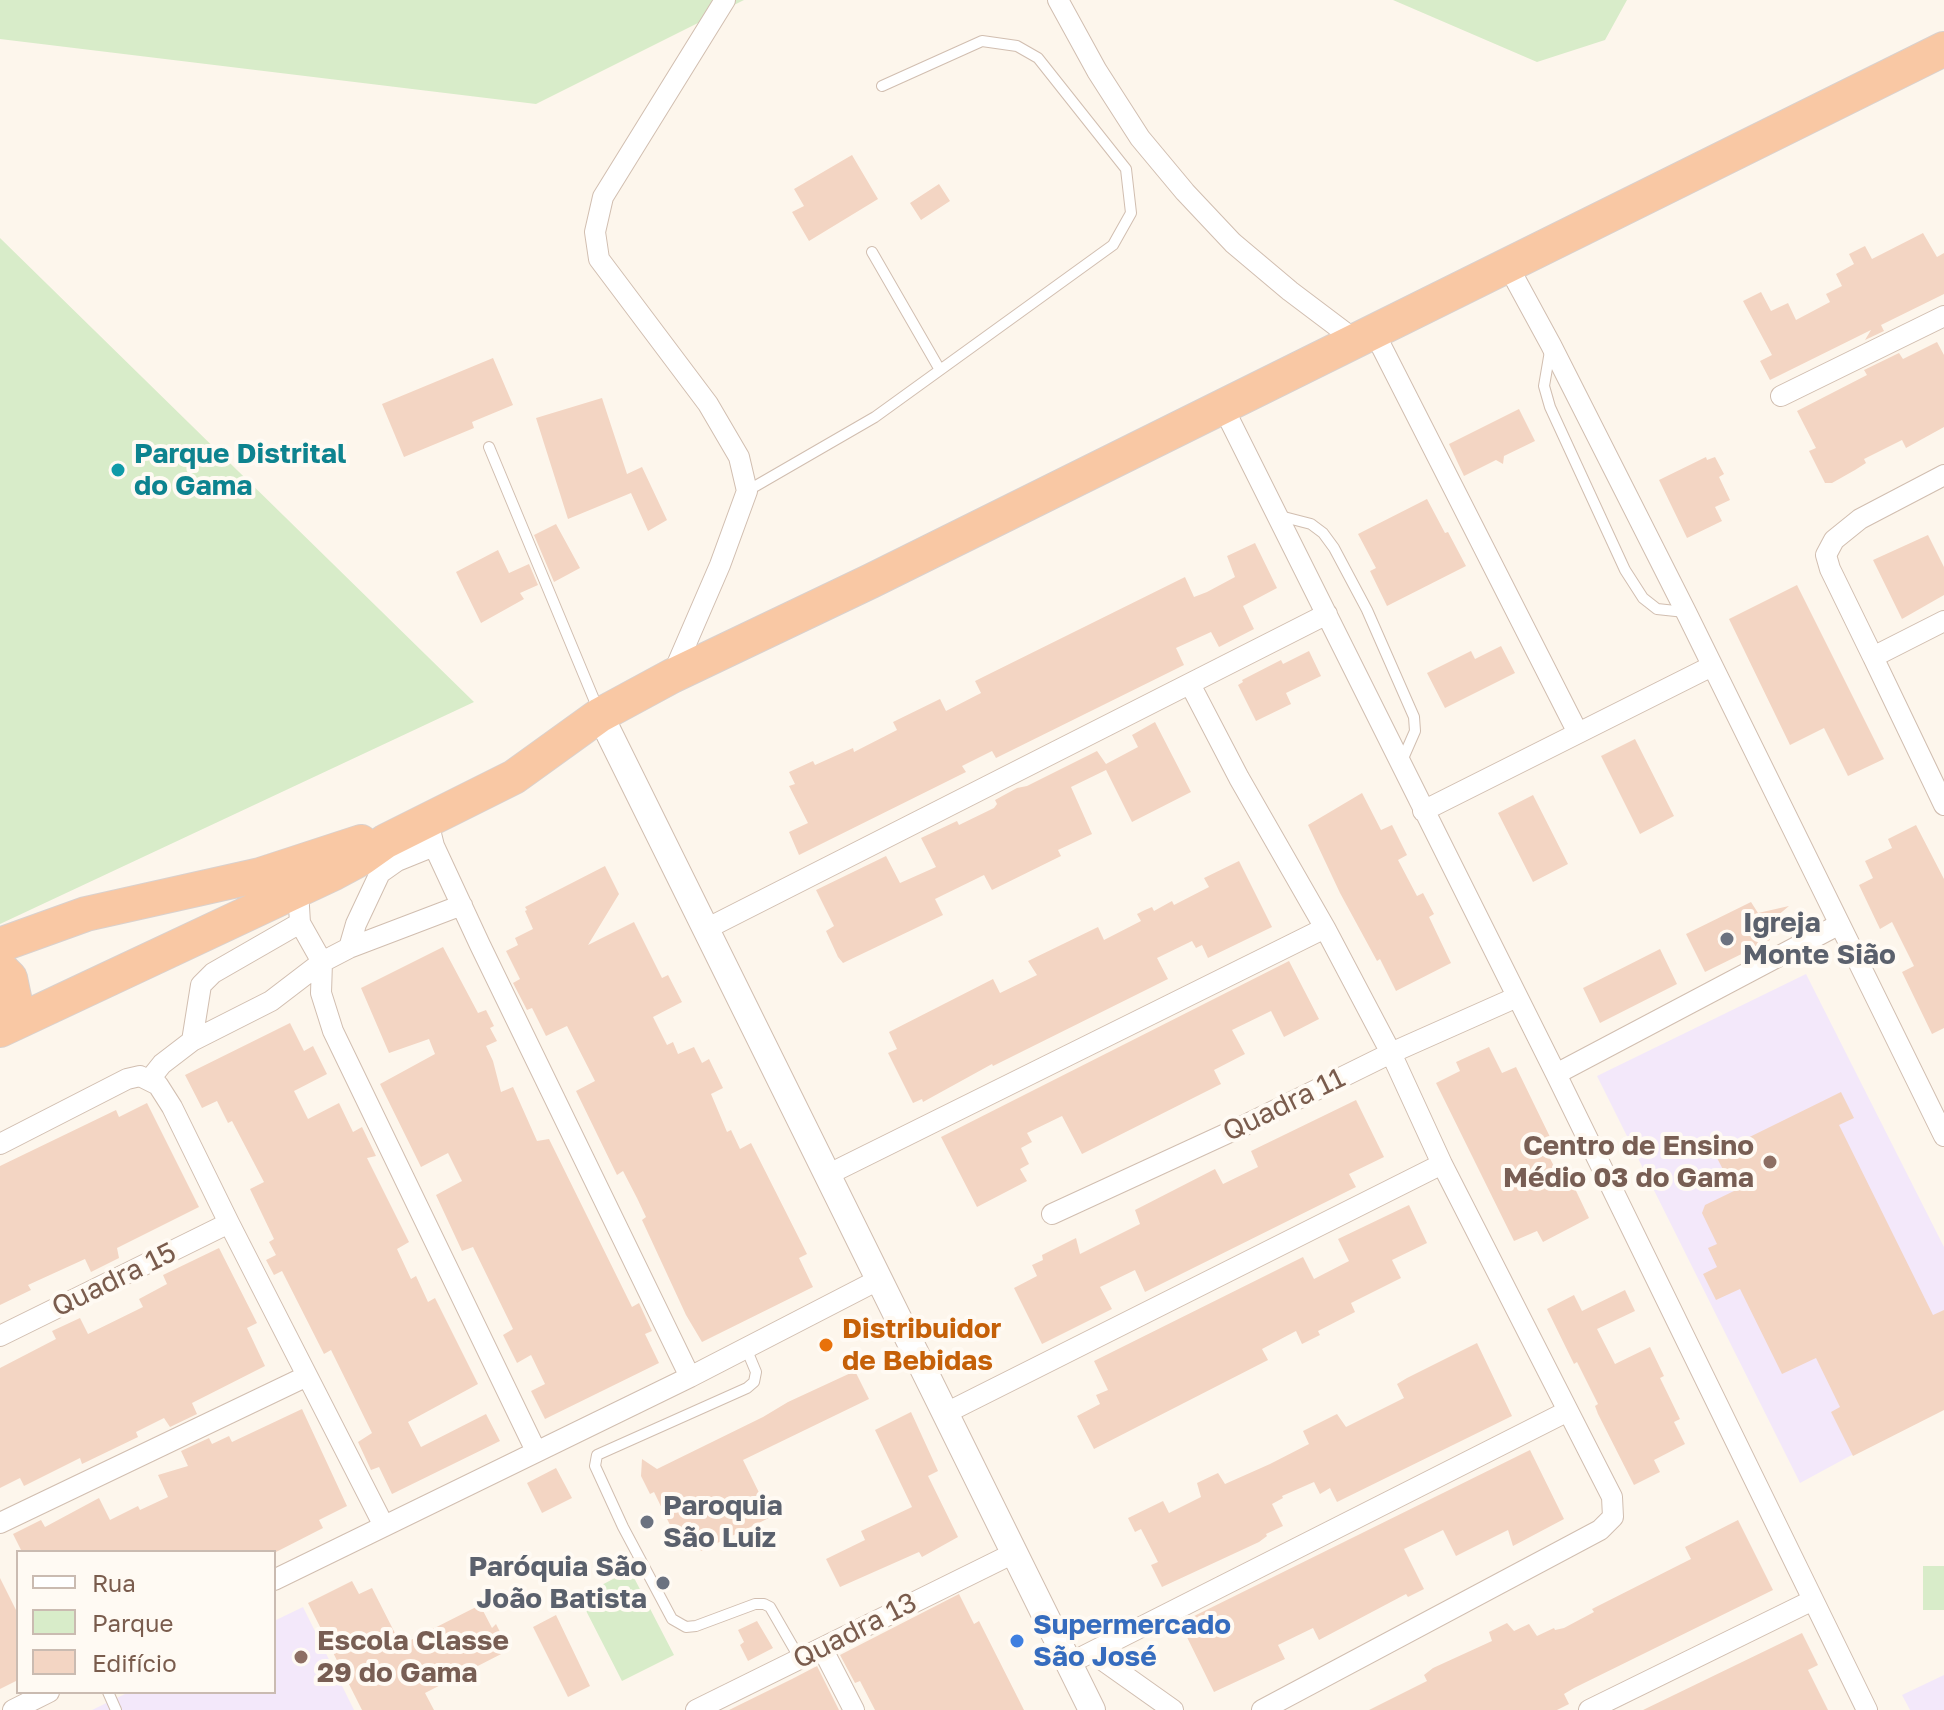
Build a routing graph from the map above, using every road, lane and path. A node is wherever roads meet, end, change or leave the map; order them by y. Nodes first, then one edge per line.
1 (725, 0) edge
2 (1058, 0) edge
3 (1944, 49) edge
4 (882, 86) dead end
5 (872, 252) dead end
6 (1508, 266) junction
7 (1944, 316) edge
8 (1369, 332) junction
9 (1551, 345) junction
10 (940, 370) junction
11 (1781, 396) dead end
12 (1223, 407) junction
13 (489, 447) dead end
14 (1944, 475) edge
15 (747, 491) junction
16 (1278, 516) junction
17 (1686, 612) junction
18 (1327, 614) junction
19 (1944, 621) edge
20 (1873, 657) junction
21 (1712, 666) junction
22 (672, 676) junction
23 (1190, 684) junction
24 (600, 715) junction
25 (1578, 733) junction
26 (1401, 763) junction
27 (1937, 770) edge
28 (1944, 805) edge
29 (1423, 811) junction
30 (431, 834) junction
31 (386, 841) junction
32 (462, 905) junction
33 (299, 907) junction
34 (1838, 925) junction
35 (1325, 928) junction
36 (704, 930) junction
37 (0, 945) edge
38 (349, 948) junction
39 (322, 962) junction
40 (0, 968) edge
41 (1517, 997) junction
42 (5, 1028) edge
43 (192, 1041) junction
44 (1391, 1053) junction
45 (1556, 1074) junction
46 (150, 1079) junction
47 (1944, 1136) edge
48 (0, 1144) edge
49 (1442, 1164) junction
50 (827, 1175) junction
51 (1052, 1214) dead end
52 (229, 1223) junction
53 (878, 1280) junction
54 (0, 1336) edge
55 (746, 1347) junction
56 (307, 1376) junction
57 (690, 1377) junction
58 (1566, 1412) junction
59 (946, 1413) junction
60 (536, 1451) junction
61 (0, 1523) edge
62 (384, 1526) junction
63 (1014, 1553) junction
64 (276, 1579) edge
65 (1813, 1600) junction
66 (822, 1648) junction
67 (1082, 1658) junction
68 (800, 1659) junction
69 (45, 1694) edge
70 (13, 1710) edge
71 (696, 1710) edge
72 (854, 1710) edge
73 (1092, 1710) edge
74 (1173, 1710) edge
75 (1262, 1710) edge
76 (1589, 1710) edge
77 (1867, 1710) edge

1 - 15 street
2 - 8 street
3 - 6 highway
4 - 10 lane
5 - 10 lane
6 - 8 highway
6 - 9 street
7 - 11 street
8 - 12 highway
8 - 25 street
9 - 17 street
9 - 17 lane
10 - 15 lane
12 - 16 street
12 - 22 highway
13 - 24 lane
14 - 20 street
15 - 22 street
16 - 18 street
16 - 26 lane
17 - 21 street
18 - 23 street
18 - 26 street
19 - 20 street
20 - 27 street
21 - 25 street
21 - 34 street
22 - 24 highway
23 - 35 street
23 - 36 street
24 - 30 highway
24 - 36 street
25 - 29 street
26 - 29 street
27 - 28 street
29 - 41 street
30 - 31 highway
30 - 32 street
30 - 38 street
31 - 33 highway
31 - 37 highway
32 - 38 street
32 - 57 street
33 - 39 street
33 - 42 highway
33 - 43 street
34 - 45 street
34 - 47 street
35 - 44 street
35 - 50 street
36 - 50 street
38 - 39 street
39 - 43 street
39 - 60 street
40 - 42 highway
41 - 44 street, Quadra 11
41 - 45 street
43 - 46 street
44 - 49 street
44 - 51 street, Quadra 11
45 - 65 street
46 - 48 street
46 - 52 street
49 - 58 street
49 - 59 street
50 - 53 street
52 - 54 street, Quadra 15
52 - 56 street
53 - 55 street
53 - 59 street
55 - 57 street
55 - 68 lane
56 - 61 street
56 - 62 street
57 - 60 street
58 - 67 street
58 - 75 street
59 - 63 street
60 - 62 street
62 - 64 street
63 - 66 street, Quadra 13
63 - 67 street
65 - 76 street
65 - 77 street
66 - 68 street, Quadra 13
66 - 72 street
67 - 73 street
67 - 74 street
68 - 71 street, Quadra 13
69 - 70 street

